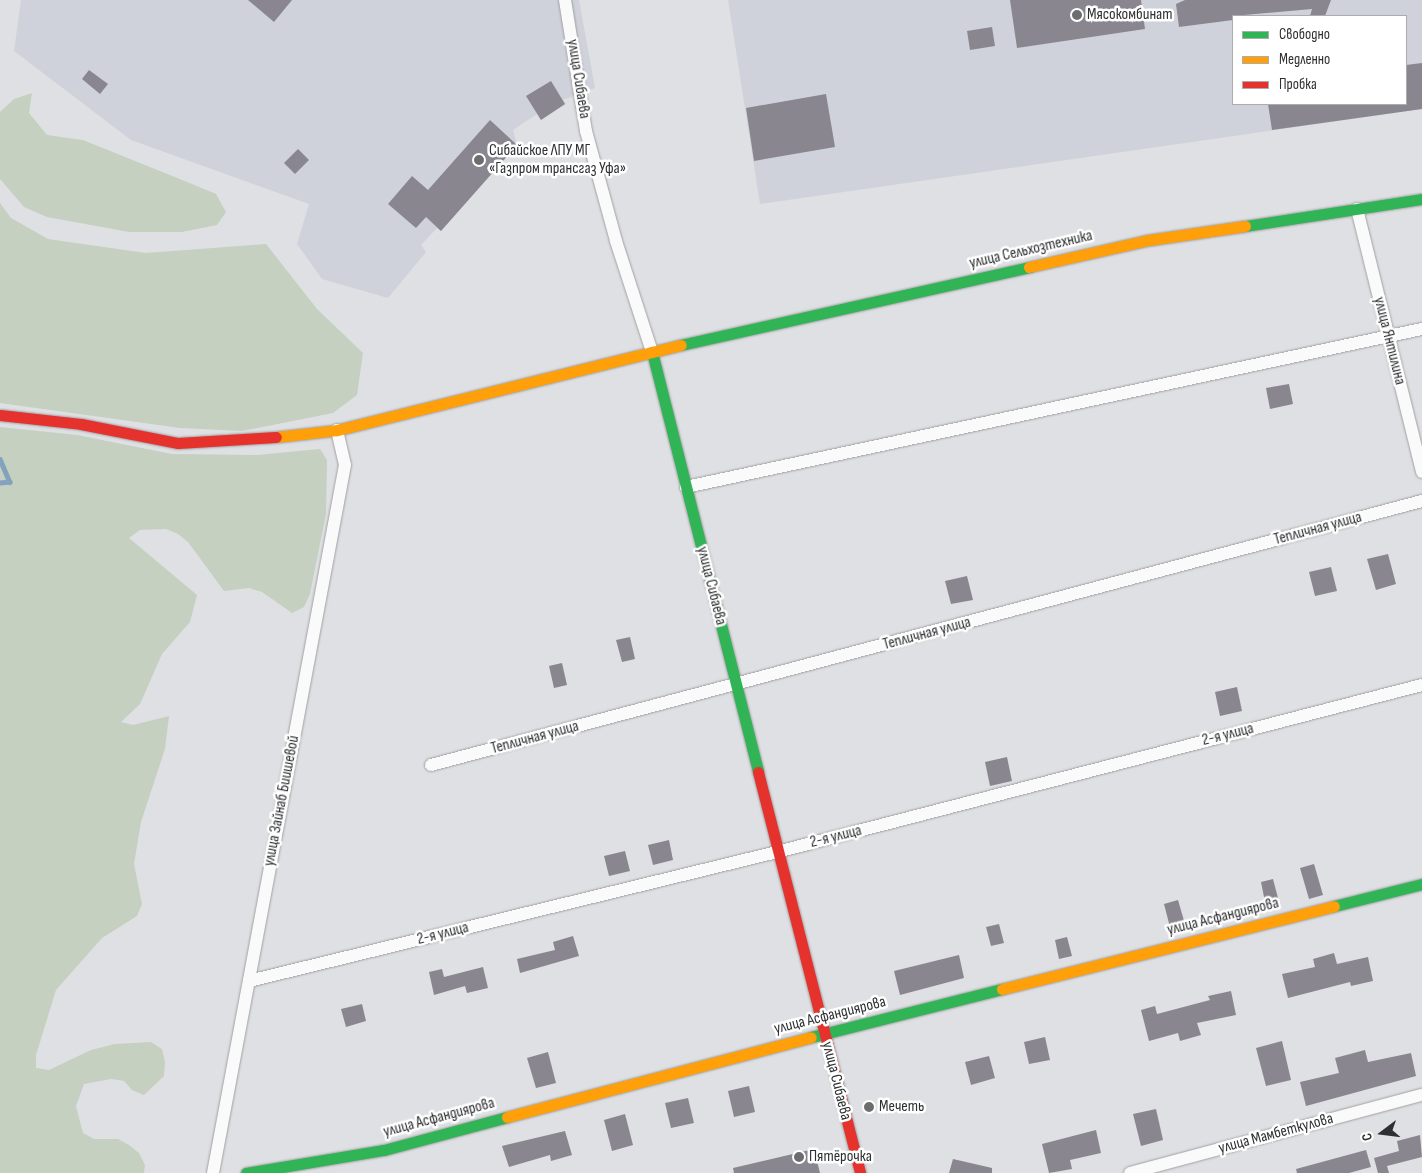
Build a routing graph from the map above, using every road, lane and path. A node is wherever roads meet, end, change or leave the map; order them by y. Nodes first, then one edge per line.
1 (566, 0) edge
2 (1422, 199) edge
3 (1357, 209) junction
4 (1422, 330) edge
5 (1389, 339) junction
6 (652, 352) junction
7 (0, 415) edge
8 (337, 430) junction
9 (1422, 472) edge
10 (686, 487) junction
11 (1422, 502) edge
12 (736, 685) junction
13 (1422, 685) edge
14 (431, 765) dead end
15 (777, 852) junction
16 (1422, 884) edge
17 (249, 981) junction
18 (824, 1034) junction
19 (1422, 1095) edge
20 (213, 1173) edge
21 (246, 1173) edge
22 (860, 1173) edge
23 (1130, 1173) edge

1 - 6 street, улица Сибаева
2 - 3 street, улица Сельхозтехника
3 - 5 street, улица Янтилина
3 - 6 street, улица Сельхозтехника
4 - 5 street
5 - 9 street, улица Янтилина
5 - 10 street
6 - 8 street, улица Сельхозтехника
6 - 10 street, улица Сибаева
7 - 8 street, улица Сельхозтехника
8 - 17 street, улица Зайнаб Биишевой
10 - 12 street, улица Сибаева
11 - 12 street, Тепличная улица
12 - 14 street, Тепличная улица
12 - 15 street, улица Сибаева
13 - 15 street, 2-я улица
15 - 17 street, 2-я улица
15 - 18 street, улица Сибаева
16 - 18 street, улица Асфандиярова
17 - 20 street, улица Зайнаб Биишевой
18 - 21 street, улица Асфандиярова
18 - 22 street, улица Сибаева
19 - 23 street, улица Мамбеткулова

